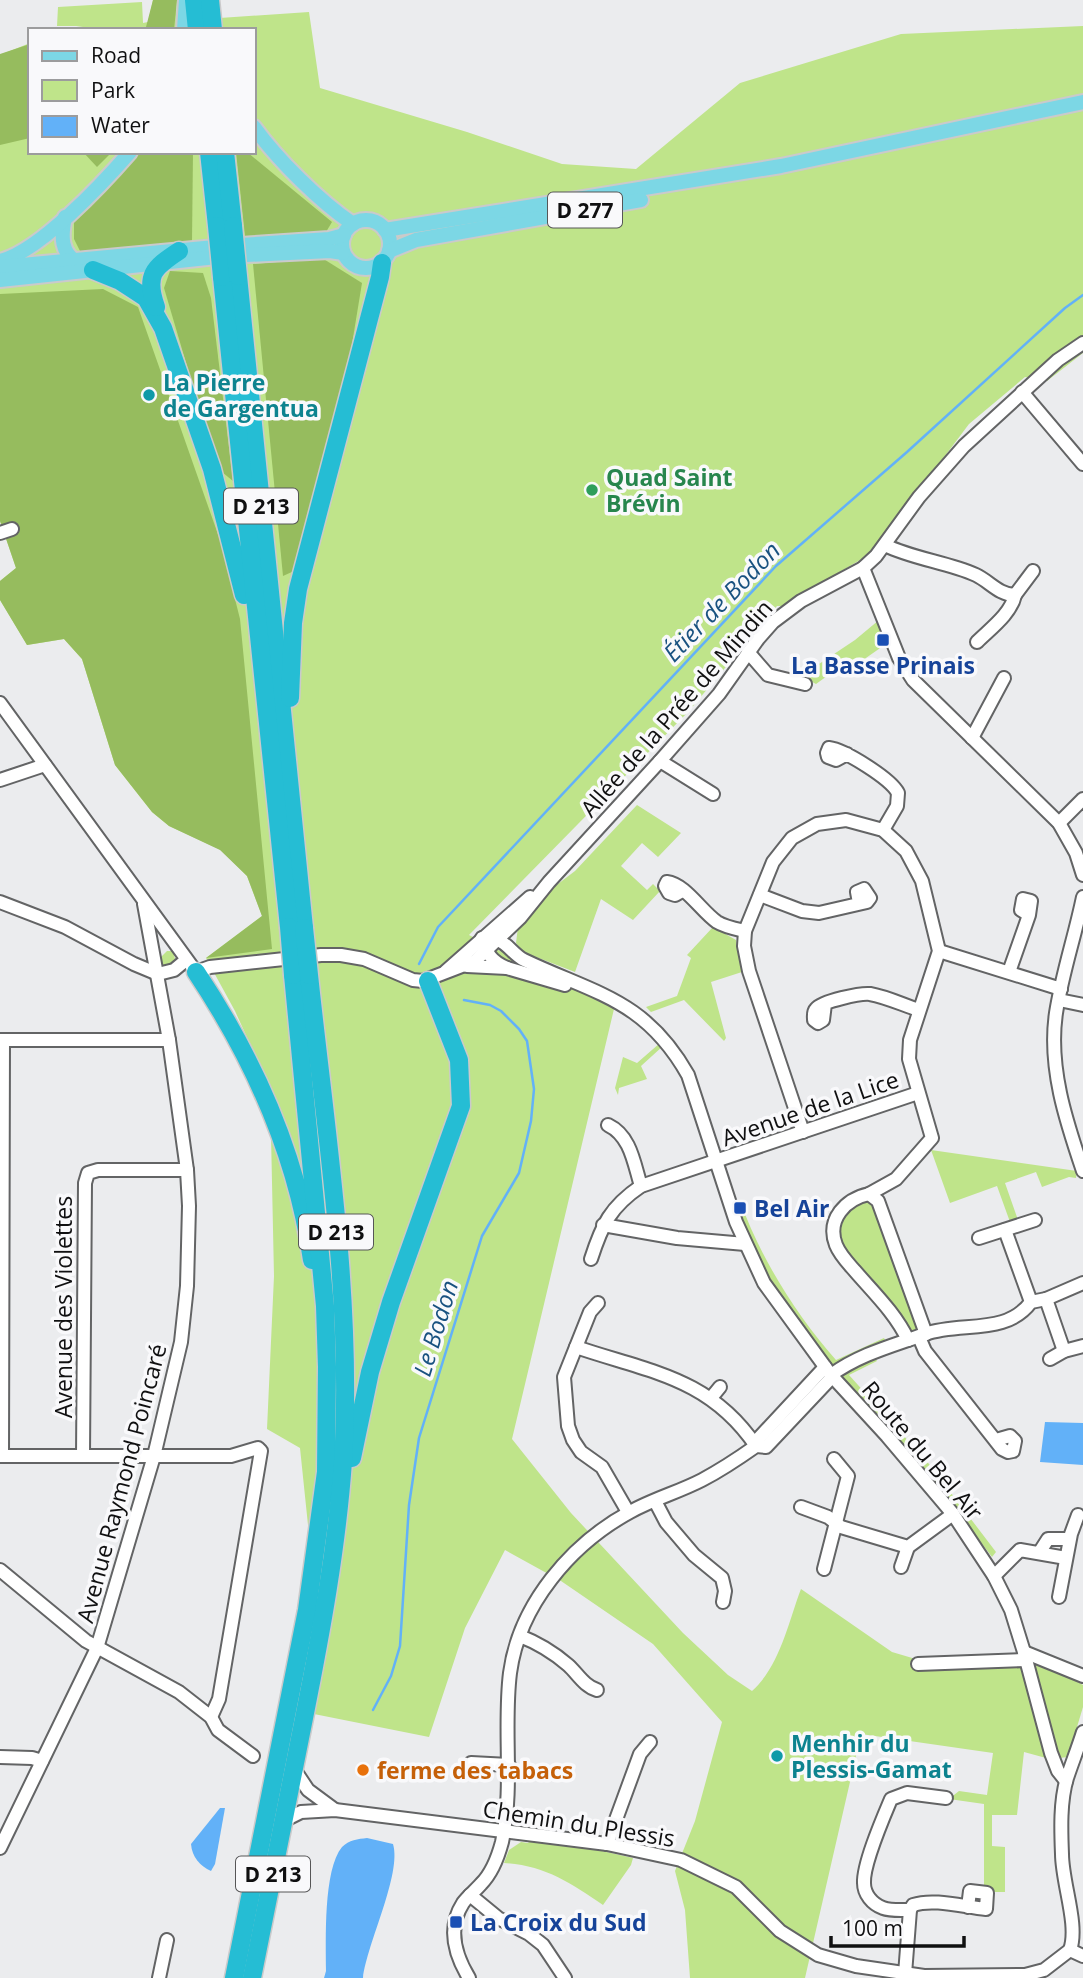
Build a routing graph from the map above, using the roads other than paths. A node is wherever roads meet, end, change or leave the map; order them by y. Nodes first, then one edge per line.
1 (186, 0) edge
2 (194, 0) edge
3 (210, 0) edge
4 (216, 0) edge
5 (184, 28) edge
6 (197, 28) edge
7 (212, 28) edge
8 (220, 28) edge
9 (1083, 102) edge
10 (256, 129) edge
11 (128, 154) edge
12 (209, 154) edge
13 (225, 154) edge
14 (781, 166) junction
15 (65, 217) junction
16 (225, 226) junction
17 (348, 230) junction
18 (385, 230) junction
19 (179, 251) junction
20 (343, 253) junction
21 (385, 257) junction
22 (0, 261) edge
23 (75, 261) junction
24 (159, 264) junction
25 (0, 267) edge
26 (93, 270) junction
27 (230, 277) junction
28 (0, 280) edge
29 (163, 328) junction
30 (1083, 343) edge
31 (1022, 392) junction
32 (1083, 464) edge
33 (885, 545) junction
34 (863, 568) junction
35 (1033, 571) dead end
36 (1015, 595) junction
37 (977, 642) dead end
38 (748, 652) junction
39 (260, 654) junction
40 (1004, 678) dead end
41 (805, 684) dead end
42 (0, 703) edge
43 (4, 716) edge
44 (285, 736) junction
45 (972, 738) junction
46 (847, 754) dead end
47 (660, 761) junction
48 (45, 765) junction
49 (0, 780) edge
50 (713, 794) dead end
51 (1083, 799) edge
52 (1059, 823) junction
53 (883, 830) junction
54 (1082, 870) edge
55 (549, 882) junction
56 (682, 891) dead end
57 (760, 895) junction
58 (1083, 897) edge
59 (143, 900) junction
60 (0, 902) edge
61 (859, 903) dead end
62 (1029, 915) dead end
63 (296, 928) junction
64 (745, 931) junction
65 (482, 938) junction
66 (499, 940) junction
67 (176, 947) junction
68 (939, 951) junction
69 (486, 952) junction
70 (153, 957) junction
71 (191, 966) junction
72 (466, 967) junction
73 (507, 968) junction
74 (445, 972) junction
75 (1009, 972) junction
76 (159, 974) junction
77 (301, 975) junction
78 (428, 981) junction
79 (590, 989) junction
80 (1060, 994) junction
81 (824, 1004) dead end
82 (1083, 1005) edge
83 (919, 1010) junction
84 (1, 1040) edge
85 (169, 1040) junction
86 (918, 1093) junction
87 (608, 1125) dead end
88 (803, 1132) junction
89 (717, 1161) junction
90 (187, 1170) junction
91 (1083, 1171) edge
92 (896, 1179) junction
93 (641, 1186) junction
94 (870, 1194) junction
95 (884, 1214) junction
96 (1035, 1220) dead end
97 (603, 1225) junction
98 (1005, 1230) junction
99 (979, 1238) dead end
100 (745, 1244) junction
101 (592, 1259) dead end
102 (1083, 1283) edge
103 (1046, 1299) junction
104 (1031, 1302) junction
105 (598, 1303) dead end
106 (325, 1306) junction
107 (918, 1337) junction
108 (1083, 1346) edge
109 (576, 1347) junction
110 (1064, 1351) junction
111 (1050, 1359) dead end
112 (829, 1373) junction
113 (720, 1387) dead end
114 (711, 1398) junction
115 (996, 1440) dead end
116 (757, 1446) junction
117 (1, 1456) edge
118 (83, 1456) junction
119 (154, 1456) junction
120 (834, 1459) dead end
121 (340, 1491) junction
122 (655, 1501) junction
123 (802, 1507) dead end
124 (628, 1513) junction
125 (953, 1514) junction
126 (1078, 1515) dead end
127 (836, 1523) junction
128 (1069, 1539) junction
129 (908, 1547) junction
130 (1039, 1553) junction
131 (1066, 1558) junction
132 (901, 1567) dead end
133 (824, 1569) dead end
134 (0, 1570) edge
135 (994, 1576) junction
136 (1059, 1597) dead end
137 (723, 1602) dead end
138 (520, 1636) junction
139 (97, 1648) junction
140 (1025, 1656) junction
141 (918, 1664) dead end
142 (1083, 1676) edge
143 (597, 1690) dead end
144 (212, 1717) junction
145 (1083, 1732) edge
146 (650, 1742) dead end
147 (253, 1756) dead end
148 (0, 1757) edge
149 (43, 1761) junction
150 (471, 1763) dead end
151 (1056, 1764) junction
152 (509, 1765) junction
153 (1072, 1765) junction
154 (294, 1769) junction
155 (1066, 1781) junction
156 (946, 1798) dead end
157 (335, 1810) junction
158 (283, 1821) junction
159 (504, 1830) junction
160 (607, 1844) junction
161 (0, 1848) edge
162 (470, 1895) junction
163 (968, 1907) dead end
164 (910, 1910) junction
165 (167, 1940) dead end
166 (1070, 1950) junction
167 (1083, 1956) edge
168 (1046, 1974) edge
169 (901, 1975) edge
170 (159, 1978) edge
171 (234, 1978) edge
172 (252, 1978) edge
173 (469, 1978) edge
174 (565, 1978) edge
175 (966, 1978) edge

1 - 5 main road
2 - 6 highway
3 - 7 highway
4 - 8 main road
9 - 14 main road, D 277
10 - 17 main road
11 - 15 main road
12 - 16 highway, D 213
13 - 16 highway, D 213
14 - 18 main road, D 277
14 - 21 main road, D 277
15 - 22 main road
15 - 23 main road
16 - 27 highway, D 213, bridge
17 - 18 main road
17 - 19 main road
17 - 20 main road
18 - 21 main road
19 - 23 main road
19 - 24 highway
20 - 21 main road
20 - 24 main road
21 - 44 highway
23 - 25 main road
23 - 26 main road
24 - 26 main road
24 - 29 highway
26 - 28 main road
26 - 29 highway
27 - 39 highway, D 213
27 - 44 highway, D 213
29 - 39 highway
30 - 31 street, Allée de la Prée de Mindin
31 - 32 street
31 - 33 street, Allée de la Prée de Mindin
33 - 34 street, Allée de la Prée de Mindin
33 - 36 street
34 - 38 street, Allée de la Prée de Mindin
34 - 45 street
35 - 36 street
36 - 37 street
38 - 41 street
38 - 47 street, Allée de la Prée de Mindin
39 - 63 highway, D 213
40 - 45 street
42 - 43 street, Avenue Raymond Poincaré
43 - 48 street, Avenue Raymond Poincaré
44 - 63 highway, D 213
45 - 52 street
46 - 53 street
47 - 50 street
47 - 55 street, Allée de la Prée de Mindin
48 - 49 street
48 - 59 street, Avenue Raymond Poincaré
51 - 52 street
52 - 54 street
53 - 57 street
53 - 68 street
55 - 65 street
55 - 66 street
56 - 64 street
57 - 61 street
57 - 64 street
58 - 80 street
59 - 67 street, Avenue Raymond Poincaré
59 - 70 street, Avenue Raymond Poincaré
60 - 76 street
62 - 75 street
63 - 77 highway, D 213, bridge
64 - 88 street
65 - 66 street
65 - 69 street
65 - 74 street
66 - 69 street
66 - 79 street
67 - 70 street
67 - 71 street, Avenue Raymond Poincaré
68 - 75 street
68 - 83 street
69 - 72 street
69 - 73 street
70 - 76 street, Avenue Raymond Poincaré
71 - 76 street
71 - 78 street
71 - 106 highway
72 - 73 street
72 - 74 street
73 - 79 street
74 - 78 street
75 - 80 street
76 - 85 street, Avenue Raymond Poincaré
77 - 106 highway, D 213
77 - 121 highway, D 213
78 - 121 highway
79 - 89 street, Route du Bel Air
80 - 82 street
80 - 91 street
81 - 83 street
83 - 86 street
84 - 85 street
84 - 117 street
85 - 90 street, Avenue Raymond Poincaré
86 - 88 street, Avenue de la Lice
86 - 92 street
87 - 93 street
88 - 89 street, Avenue de la Lice
89 - 93 street, Avenue de la Lice
89 - 100 street, Route du Bel Air
90 - 118 street, Avenue des Violettes
90 - 119 street, Avenue Raymond Poincaré
92 - 94 street
92 - 95 street
93 - 97 street
94 - 95 street
94 - 107 street
95 - 107 street
96 - 98 street
97 - 100 street
97 - 101 street
98 - 99 street
98 - 104 street
100 - 112 street, Route du Bel Air
102 - 103 street
103 - 104 street
103 - 110 street
104 - 107 street
105 - 109 street
106 - 171 highway, D 213
107 - 112 street
107 - 115 street
108 - 110 street
109 - 114 street
109 - 124 street
110 - 111 street
112 - 116 street
112 - 125 street, Route du Bel Air
113 - 114 street
114 - 116 street
116 - 122 street
117 - 118 street
118 - 119 street
119 - 139 street, Avenue Raymond Poincaré
119 - 144 street
120 - 127 street
121 - 154 highway, D 213
122 - 124 street
122 - 137 street
123 - 127 street
124 - 138 street
125 - 129 street
125 - 135 street, Route du Bel Air
126 - 128 street
127 - 129 street
127 - 133 street
128 - 130 street
128 - 131 street
129 - 132 street
130 - 131 street
130 - 135 street
131 - 136 street
134 - 139 street
135 - 140 street, Route du Bel Air
138 - 143 street
138 - 152 street
139 - 144 street
139 - 149 street, Avenue Raymond Poincaré
140 - 141 street
140 - 142 street
140 - 151 street, Route du Bel Air
144 - 147 street
145 - 153 street
146 - 160 street
148 - 149 street
149 - 161 street, Avenue Raymond Poincaré
150 - 152 street
151 - 153 street
151 - 155 street, Route du Bel Air
152 - 159 street
153 - 155 street
154 - 157 street
154 - 158 highway, D 213
155 - 166 street
156 - 164 street
157 - 158 street, Chemin du Plessis
157 - 159 street, Chemin du Plessis
158 - 172 highway, D 213
159 - 160 street, Chemin du Plessis
159 - 162 street
160 - 169 street, Chemin du Plessis
162 - 173 street
162 - 174 street
163 - 164 street
164 - 169 street
165 - 170 street
166 - 167 street
166 - 168 street, Chemin du Plessis
168 - 175 street, Chemin du Plessis
169 - 175 street, Chemin du Plessis

